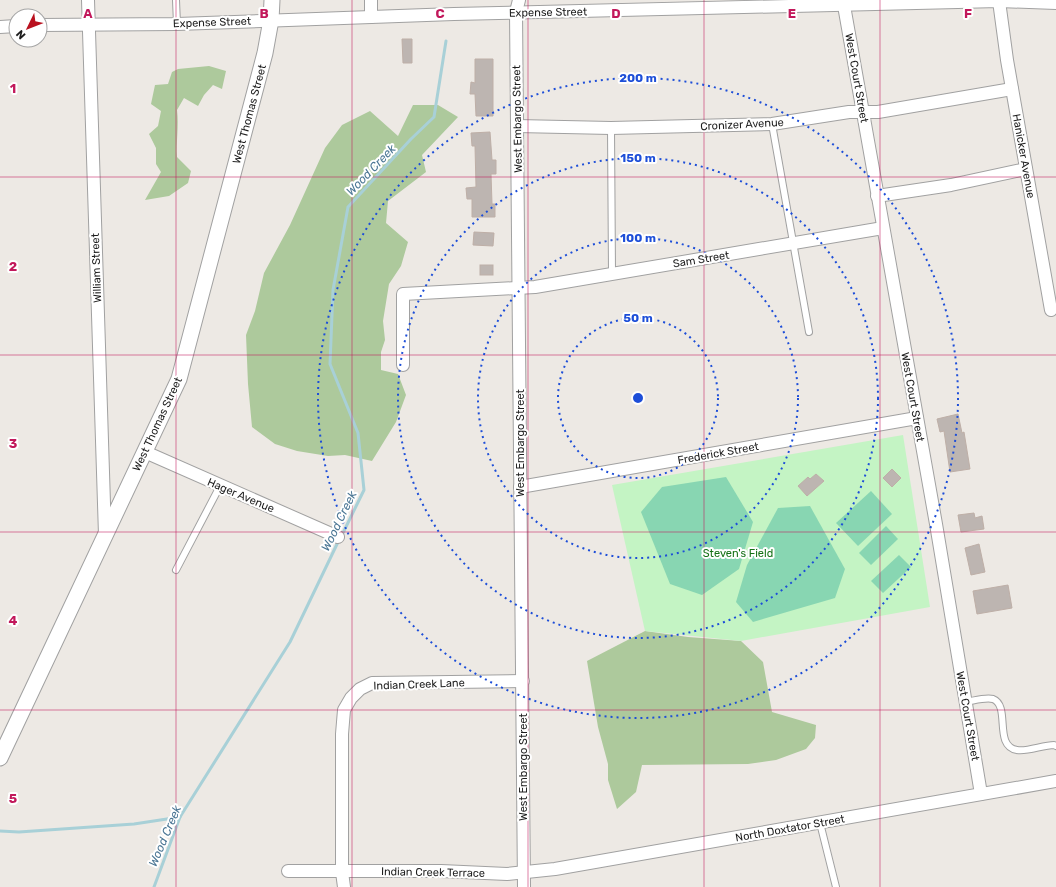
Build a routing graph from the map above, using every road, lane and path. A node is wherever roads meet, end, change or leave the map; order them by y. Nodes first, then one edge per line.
1 (88, 0) edge
2 (176, 0) edge
3 (272, 0) edge
4 (371, 0) edge
5 (519, 0) edge
6 (999, 1) junction
7 (843, 3) edge
8 (1056, 3) edge
9 (516, 12) junction
10 (371, 17) junction
11 (271, 20) junction
12 (89, 24) junction
13 (177, 24) junction
14 (48, 25) edge
15 (1012, 89) junction
16 (862, 112) junction
17 (772, 124) junction
18 (517, 126) junction
19 (611, 128) junction
20 (1026, 169) junction
21 (877, 196) junction
22 (883, 228) junction
23 (792, 244) junction
24 (612, 273) junction
25 (519, 288) junction
26 (1051, 310) dead end
27 (809, 332) dead end
28 (403, 365) dead end
29 (916, 418) junction
30 (145, 452) junction
31 (220, 486) junction
32 (520, 487) junction
33 (105, 536) junction
34 (338, 537) dead end
35 (176, 570) dead end
36 (523, 681) junction
37 (965, 702) junction
38 (1056, 746) edge
39 (0, 758) edge
40 (1056, 781) edge
41 (981, 794) junction
42 (820, 822) junction
43 (288, 871) dead end
44 (342, 872) junction
45 (524, 873) junction
46 (344, 887) edge
47 (524, 887) edge
48 (836, 887) edge

1 - 12 street, William Street
2 - 13 lane
3 - 11 street, West Thomas Street
4 - 10 street
5 - 9 street, West Embargo Street
6 - 7 street, Expense Street
6 - 8 street, Expense Street
6 - 15 street, Hanicker Avenue
7 - 9 street, Expense Street
7 - 16 street, West Court Street
9 - 10 street, Expense Street
9 - 18 street, West Embargo Street
10 - 11 street, Expense Street
11 - 13 street, Expense Street
11 - 30 street, West Thomas Street
12 - 13 street, Expense Street
12 - 14 street, Expense Street
12 - 33 street, William Street
15 - 16 street, Cronizer Avenue
15 - 20 street, Hanicker Avenue
16 - 17 street, Cronizer Avenue
16 - 21 street, West Court Street
17 - 19 street, Cronizer Avenue
17 - 23 lane
18 - 19 street, Cronizer Avenue
18 - 25 street, West Embargo Street
19 - 24 lane
20 - 21 street
20 - 26 street, Hanicker Avenue
21 - 22 street, West Court Street
22 - 23 street, Sam Street
22 - 29 street, West Court Street
23 - 24 street, Sam Street
23 - 27 lane
24 - 25 street, Sam Street
25 - 28 street, Sam Street
25 - 32 street, West Embargo Street
29 - 32 street, Frederick Street
29 - 37 street, West Court Street
30 - 31 street, Hager Avenue
30 - 33 street, West Thomas Street
31 - 34 street, Hager Avenue
31 - 35 lane
32 - 36 street, West Embargo Street
33 - 39 street, West Thomas Street
36 - 44 street, Indian Creek Lane
36 - 45 street, West Embargo Street
37 - 38 lane
37 - 41 street, West Court Street
40 - 41 street, North Doxtator Street
41 - 42 street, North Doxtator Street
42 - 45 street, North Doxtator Street
42 - 48 lane
43 - 44 street, Indian Creek Terrace
44 - 45 street, Indian Creek Terrace
44 - 46 street
45 - 47 street, West Embargo Street

